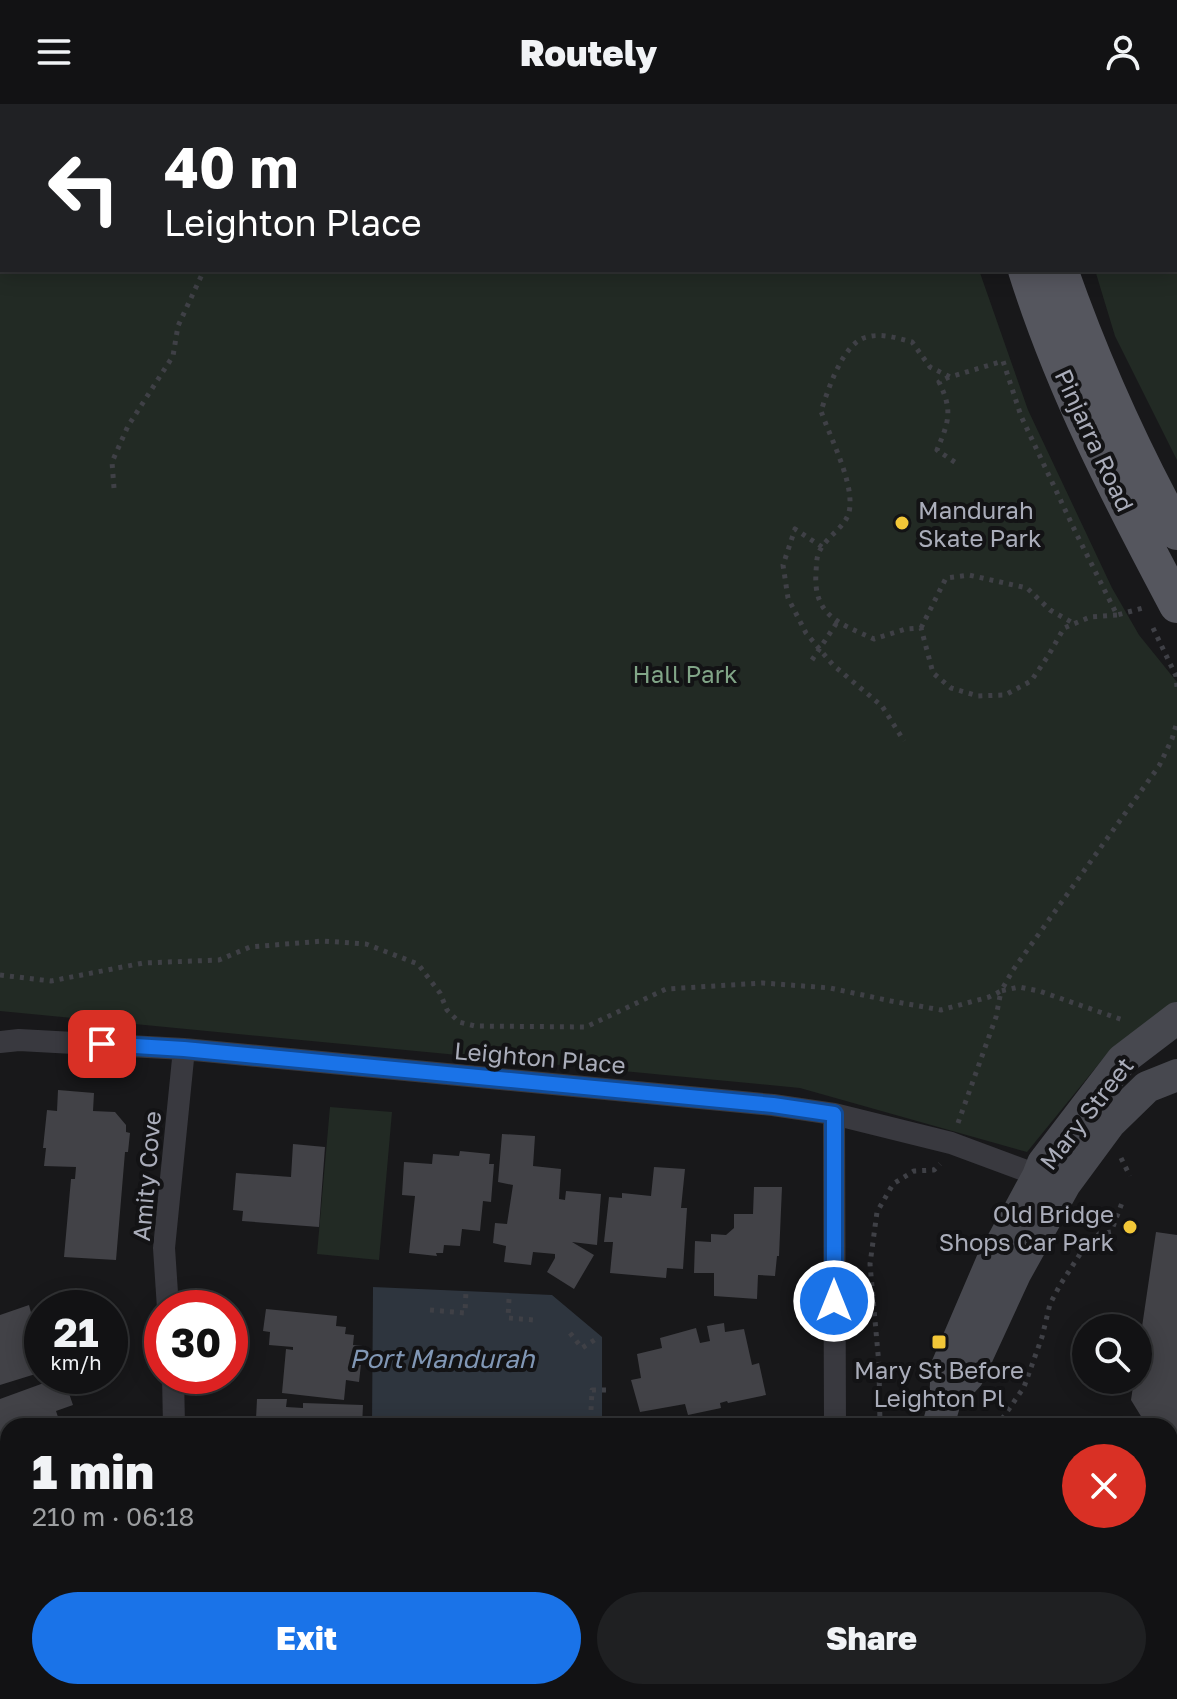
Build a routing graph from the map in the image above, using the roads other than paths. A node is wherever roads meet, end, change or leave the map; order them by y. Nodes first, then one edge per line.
1 (1027, 272) edge
2 (1061, 272) edge
3 (1177, 532) edge
4 (1157, 613) edge
5 (1177, 1018) edge
6 (0, 1042) edge
7 (184, 1049) junction
8 (1177, 1075) edge
9 (834, 1114) junction
10 (1051, 1180) junction
11 (167, 1290) edge
12 (173, 1394) edge
13 (942, 1413) edge
14 (174, 1418) edge
15 (835, 1418) edge

1 - 4 main road, Pinjarra Road
2 - 3 main road, Pinjarra Road
5 - 10 street, Mary Street
6 - 7 street, Leighton Place
7 - 9 street, Leighton Place
7 - 11 street, Amity Cove
8 - 10 street, Mary Street
9 - 10 street, Leighton Place
9 - 15 street
10 - 13 street, Mary Street
12 - 14 street

